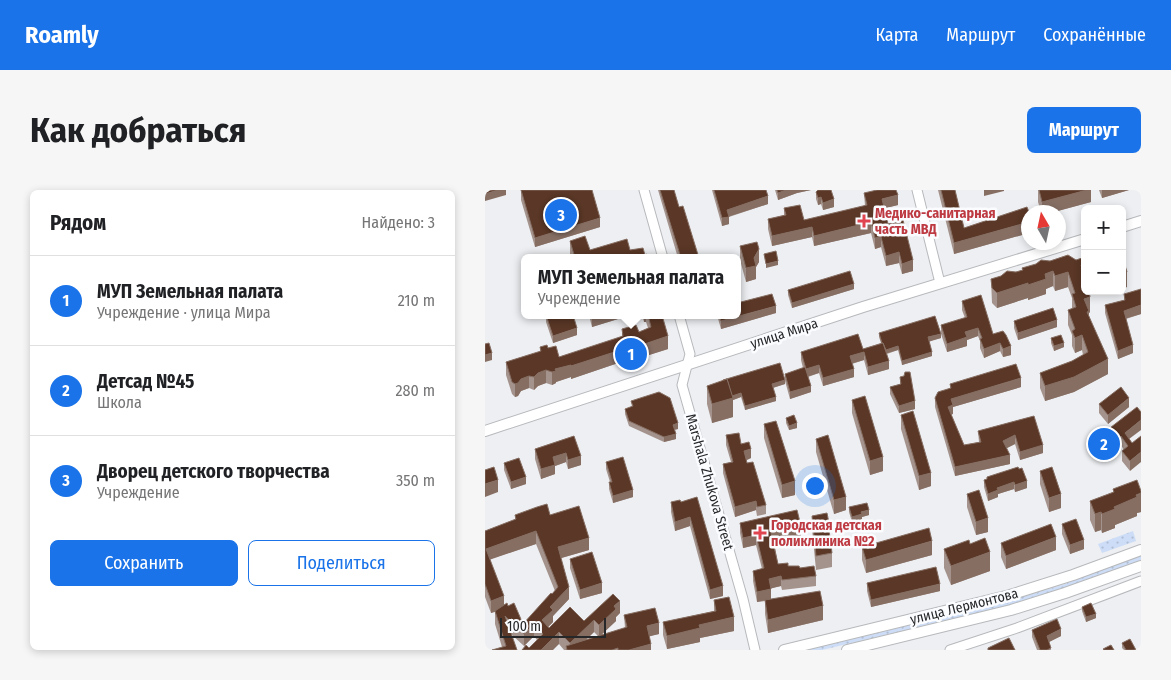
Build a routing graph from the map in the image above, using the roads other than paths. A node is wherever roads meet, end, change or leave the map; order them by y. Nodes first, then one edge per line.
1 (644, 190) edge
2 (917, 190) edge
3 (1141, 221) edge
4 (1126, 226) edge
5 (1081, 240) edge
6 (662, 254) edge
7 (940, 283) junction
8 (680, 319) edge
9 (688, 365) junction
10 (485, 432) edge
11 (1141, 550) edge
12 (1141, 566) edge
13 (1141, 581) edge
14 (755, 650) edge
15 (784, 650) edge
16 (847, 650) edge
17 (950, 650) edge

1 - 6 street
2 - 7 street
3 - 4 main road
5 - 7 main road, улица Мира
7 - 9 main road, улица Мира
8 - 9 street, Marshala Zhukova Street
9 - 10 main road, улица Мира
9 - 14 street, Marshala Zhukova Street
11 - 15 main road, улица Лермонтова
12 - 16 main road, улица Лермонтова
13 - 17 street

